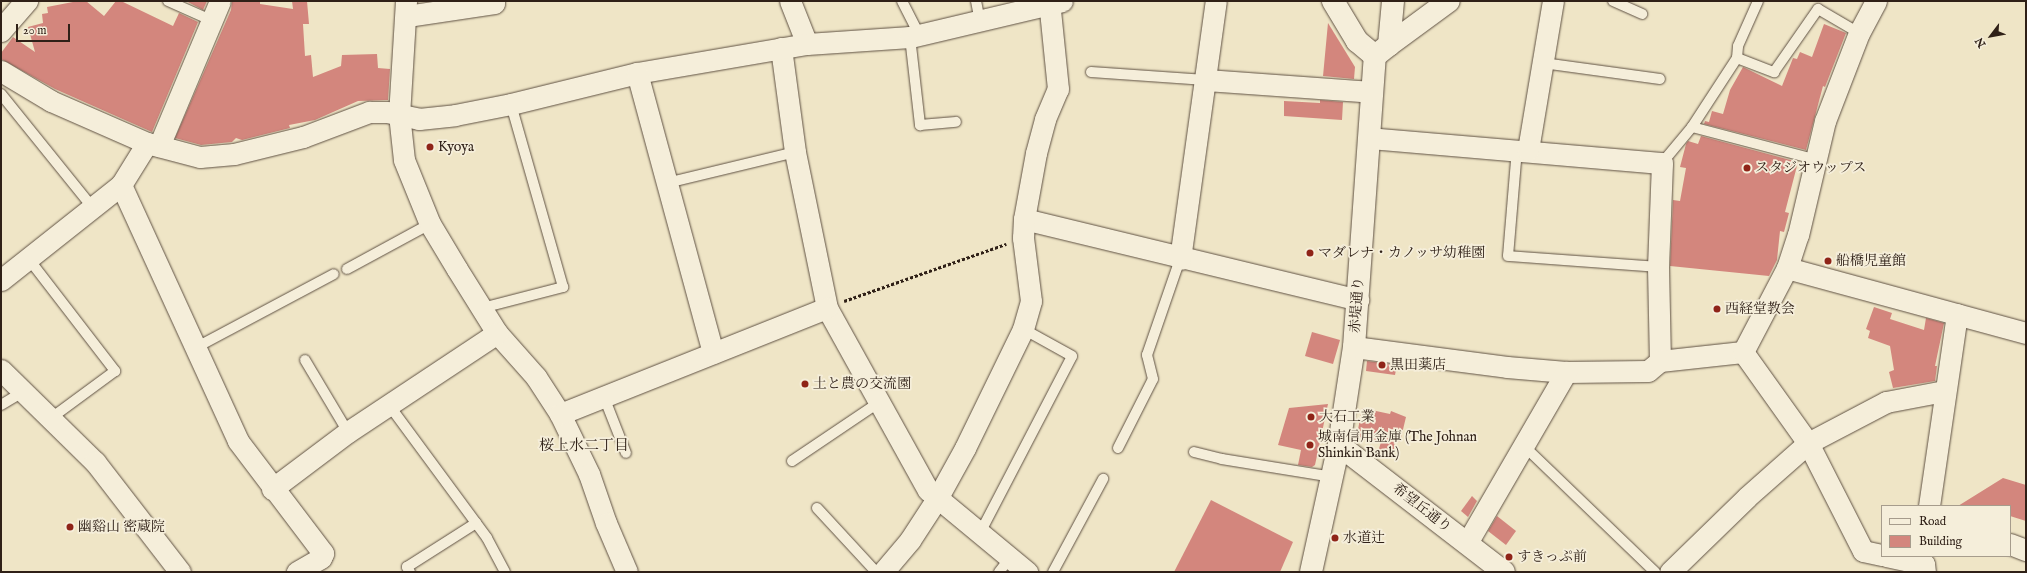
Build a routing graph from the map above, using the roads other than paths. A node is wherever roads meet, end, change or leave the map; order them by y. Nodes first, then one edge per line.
1 (27, 1) edge
2 (168, 1) edge
3 (220, 1) edge
4 (494, 1) edge
5 (790, 1) edge
6 (902, 1) edge
7 (976, 1) edge
8 (1216, 1) edge
9 (1333, 1) edge
10 (1393, 1) edge
11 (1449, 1) edge
12 (1553, 1) edge
13 (1613, 1) edge
14 (1758, 1) edge
15 (1876, 1) edge
16 (1054, 2) edge
17 (406, 9) edge
18 (1642, 14) dead end
19 (213, 21) junction
20 (980, 22) junction
21 (1, 31) edge
22 (1859, 32) junction
23 (914, 36) junction
24 (808, 44) junction
25 (781, 48) junction
26 (1382, 51) junction
27 (1737, 58) junction
28 (1543, 63) junction
29 (1, 71) edge
30 (1091, 72) dead end
31 (637, 73) junction
32 (1660, 79) dead end
33 (1206, 80) junction
34 (1372, 92) junction
35 (1, 94) edge
36 (511, 104) junction
37 (399, 114) junction
38 (956, 122) dead end
39 (1692, 126) junction
40 (1369, 138) junction
41 (153, 145) junction
42 (1523, 149) junction
43 (795, 152) junction
44 (1814, 159) junction
45 (1662, 163) junction
46 (667, 183) junction
47 (121, 185) junction
48 (93, 208) junction
49 (430, 224) junction
50 (1024, 229) junction
51 (28, 258) junction
52 (1180, 259) junction
53 (1658, 267) junction
54 (1787, 268) junction
55 (347, 269) dead end
56 (334, 274) dead end
57 (1, 280) edge
58 (1358, 300) junction
59 (482, 308) junction
60 (826, 308) junction
61 (1957, 314) junction
62 (1023, 329) junction
63 (497, 333) junction
64 (2026, 333) edge
65 (1354, 347) junction
66 (195, 348) junction
67 (1743, 352) junction
68 (713, 353) junction
69 (305, 360) dead end
70 (1660, 361) junction
71 (1, 370) edge
72 (1566, 372) junction
73 (1944, 391) junction
74 (23, 392) junction
75 (604, 397) junction
76 (878, 403) junction
77 (1, 405) edge
78 (389, 406) junction
79 (560, 414) junction
80 (50, 419) junction
81 (348, 432) junction
82 (1808, 443) junction
83 (1339, 446) junction
84 (1524, 446) junction
85 (1118, 448) dead end
86 (1194, 452) dead end
87 (626, 453) dead end
88 (792, 461) dead end
89 (1333, 477) junction
90 (1103, 479) dead end
91 (272, 489) junction
92 (938, 497) junction
93 (1929, 505) edge
94 (817, 508) dead end
95 (476, 523) junction
96 (980, 533) junction
97 (1467, 543) junction
98 (2011, 544) edge
99 (2026, 550) edge
100 (1881, 555) edge
101 (1891, 557) edge
102 (1004, 565) edge
103 (180, 572) edge
104 (297, 572) edge
105 (410, 572) edge
106 (506, 572) edge
107 (627, 572) edge
108 (876, 572) edge
109 (883, 572) edge
110 (1027, 572) edge
111 (1053, 572) edge
112 (1311, 572) edge
113 (1504, 572) edge
114 (1655, 572) edge
115 (1670, 572) edge
116 (1926, 572) edge

1 - 21 main road
2 - 19 lane
3 - 19 street
4 - 17 street
5 - 24 street
6 - 23 lane
7 - 20 lane
8 - 33 street
9 - 26 main road
10 - 26 main road, 赤堤通り
11 - 26 main road
12 - 28 street
13 - 18 lane
14 - 27 lane
15 - 22 street
16 - 20 street
16 - 50 street
17 - 37 street
19 - 41 street
20 - 23 street
22 - 27 lane
22 - 44 street
23 - 24 street
23 - 38 lane
24 - 25 street
25 - 31 street
25 - 43 street
26 - 34 main road, 赤堤通り
27 - 39 lane
28 - 32 lane
28 - 42 street
29 - 41 street
30 - 33 lane
31 - 36 street
31 - 46 street
33 - 34 street
33 - 52 street
34 - 40 main road, 赤堤通り
35 - 48 lane
36 - 37 street
36 - 59 lane
37 - 41 street
37 - 49 street
39 - 44 lane
39 - 45 lane
40 - 42 street
40 - 58 main road, 赤堤通り
41 - 47 street
42 - 45 street
42 - 53 lane
43 - 46 lane
43 - 60 street
44 - 54 street
45 - 53 street
46 - 68 street
47 - 48 street
47 - 66 street
48 - 51 street
49 - 55 lane
49 - 59 street
50 - 52 street
50 - 62 street
51 - 57 street
51 - 80 lane
52 - 58 street
52 - 85 lane
53 - 70 street
54 - 61 street
54 - 67 street
56 - 66 lane
58 - 65 main road, 赤堤通り
59 - 63 street
60 - 68 street
60 - 76 street
61 - 64 street
61 - 73 street
62 - 92 street
62 - 96 lane
63 - 78 street
63 - 79 street
65 - 72 street
65 - 83 main road, 赤堤通り
66 - 91 street
67 - 70 street
67 - 82 street
68 - 75 street
69 - 81 lane
70 - 72 street
71 - 74 street
72 - 84 street
73 - 82 street
73 - 93 street
74 - 77 lane
74 - 80 street
75 - 79 street
75 - 87 lane
76 - 88 lane
76 - 92 street
78 - 81 street
78 - 95 lane
79 - 107 street
80 - 103 street
81 - 91 street
82 - 100 street
82 - 115 street
83 - 89 main road, 赤堤通り
83 - 97 main road, 希望丘通り
84 - 97 street
84 - 114 lane
86 - 89 lane
89 - 112 main road, 赤堤通り
90 - 111 lane
91 - 104 street
92 - 96 street
92 - 109 street
94 - 108 lane
95 - 105 lane
95 - 106 lane
96 - 102 street
97 - 113 main road, 希望丘通り
98 - 99 street
101 - 116 street
102 - 110 street

